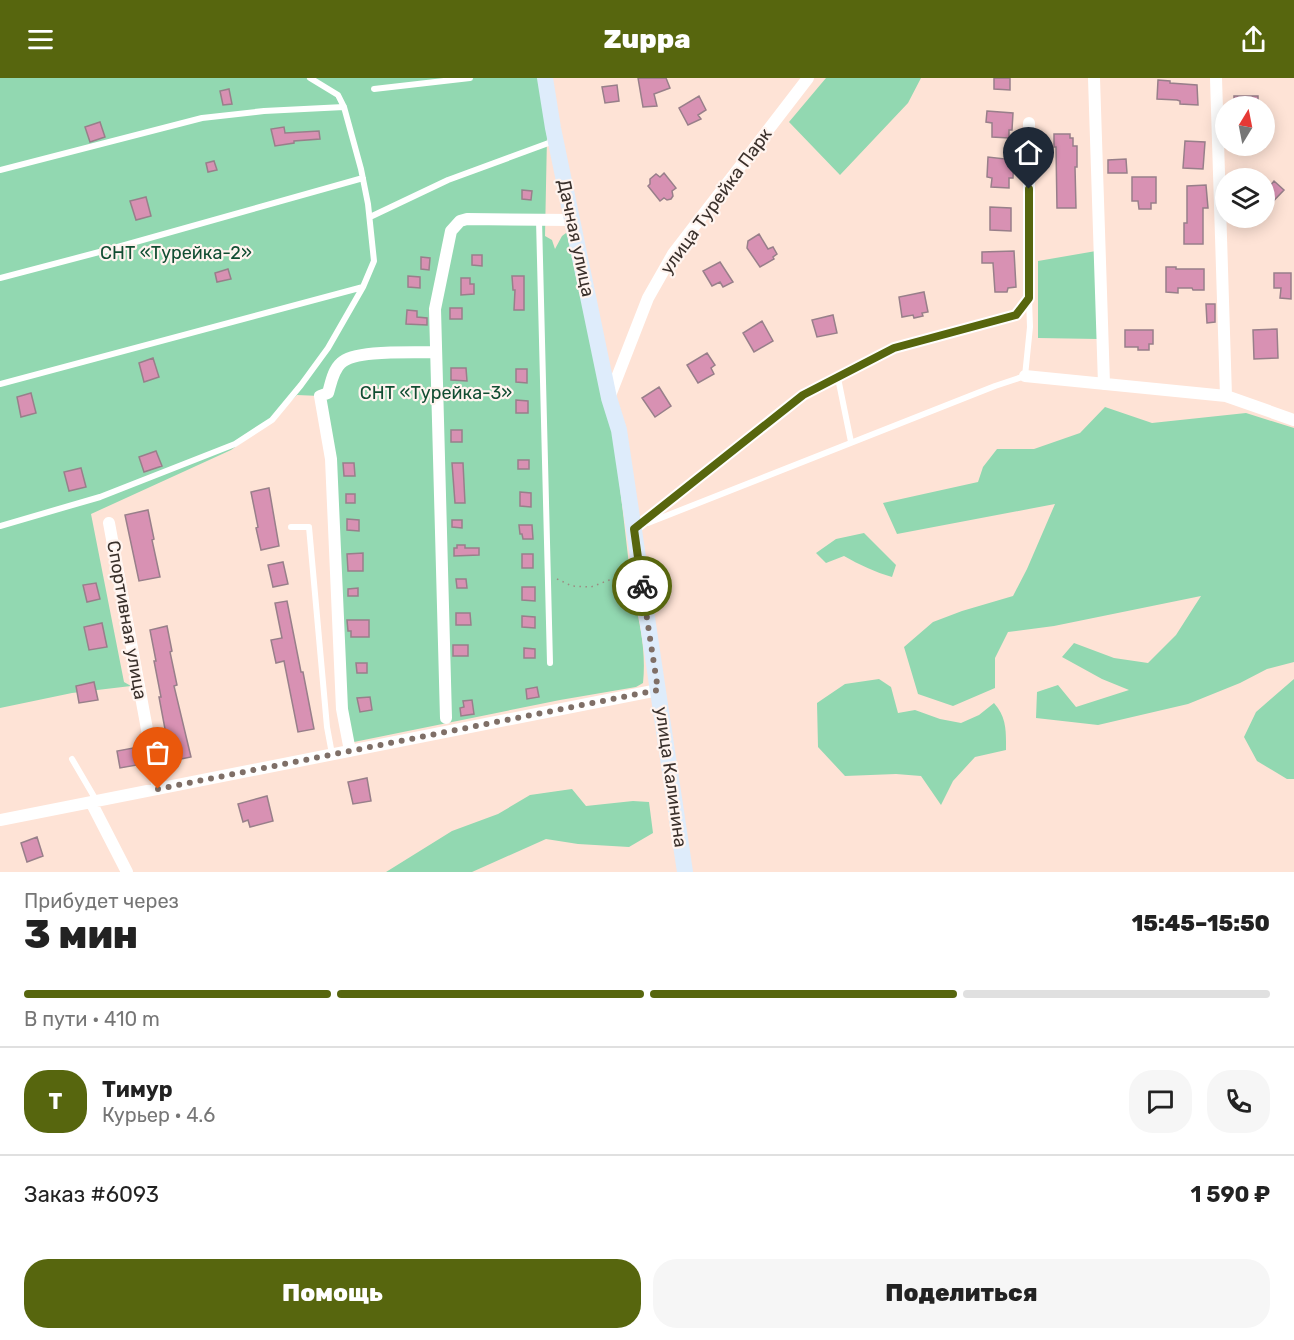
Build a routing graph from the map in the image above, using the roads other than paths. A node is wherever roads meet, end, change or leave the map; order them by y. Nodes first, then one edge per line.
1 (309, 78) edge
2 (470, 78) edge
3 (544, 78) edge
4 (808, 78) edge
5 (1094, 78) edge
6 (1216, 78) edge
7 (374, 89) dead end
8 (344, 107) junction
9 (1029, 123) dead end
10 (555, 135) junction
11 (0, 170) edge
12 (363, 178) junction
13 (370, 218) junction
14 (539, 220) junction
15 (572, 220) junction
16 (0, 278) edge
17 (363, 287) junction
18 (1029, 298) junction
19 (435, 352) junction
20 (1026, 376) junction
21 (838, 377) junction
22 (0, 384) edge
23 (1104, 384) junction
24 (1226, 396) junction
25 (609, 398) junction
26 (1294, 420) edge
27 (852, 442) junction
28 (109, 523) dead end
29 (0, 526) edge
30 (291, 526) dead end
31 (634, 529) junction
32 (550, 663) dead end
33 (658, 690) junction
34 (446, 718) dead end
35 (350, 750) junction
36 (332, 754) junction
37 (72, 759) dead end
38 (158, 789) junction
39 (94, 801) junction
40 (0, 820) edge
41 (127, 872) edge
42 (685, 872) edge

1 - 8 lane
2 - 7 lane
3 - 10 street, Дачная улица
4 - 25 street, улица Турейка Парк
5 - 23 street
6 - 24 street
8 - 11 lane
8 - 12 lane
9 - 18 street
10 - 13 lane
10 - 15 street, Дачная улица
12 - 13 lane
12 - 16 lane
13 - 17 lane
14 - 15 street
14 - 19 street
14 - 32 lane
15 - 25 street, Дачная улица
17 - 22 lane
17 - 29 lane
18 - 20 lane
18 - 21 street
19 - 34 street
19 - 35 street
20 - 23 street
20 - 27 lane
21 - 27 lane
21 - 31 street
23 - 24 street
24 - 26 street
25 - 31 street, улица Калинина
27 - 31 lane
28 - 38 street, Спортивная улица
30 - 36 lane
31 - 33 street, улица Калинина
33 - 35 street
33 - 42 street, улица Калинина
35 - 36 street
36 - 38 street
37 - 39 lane
38 - 39 street
39 - 40 street
39 - 41 street

